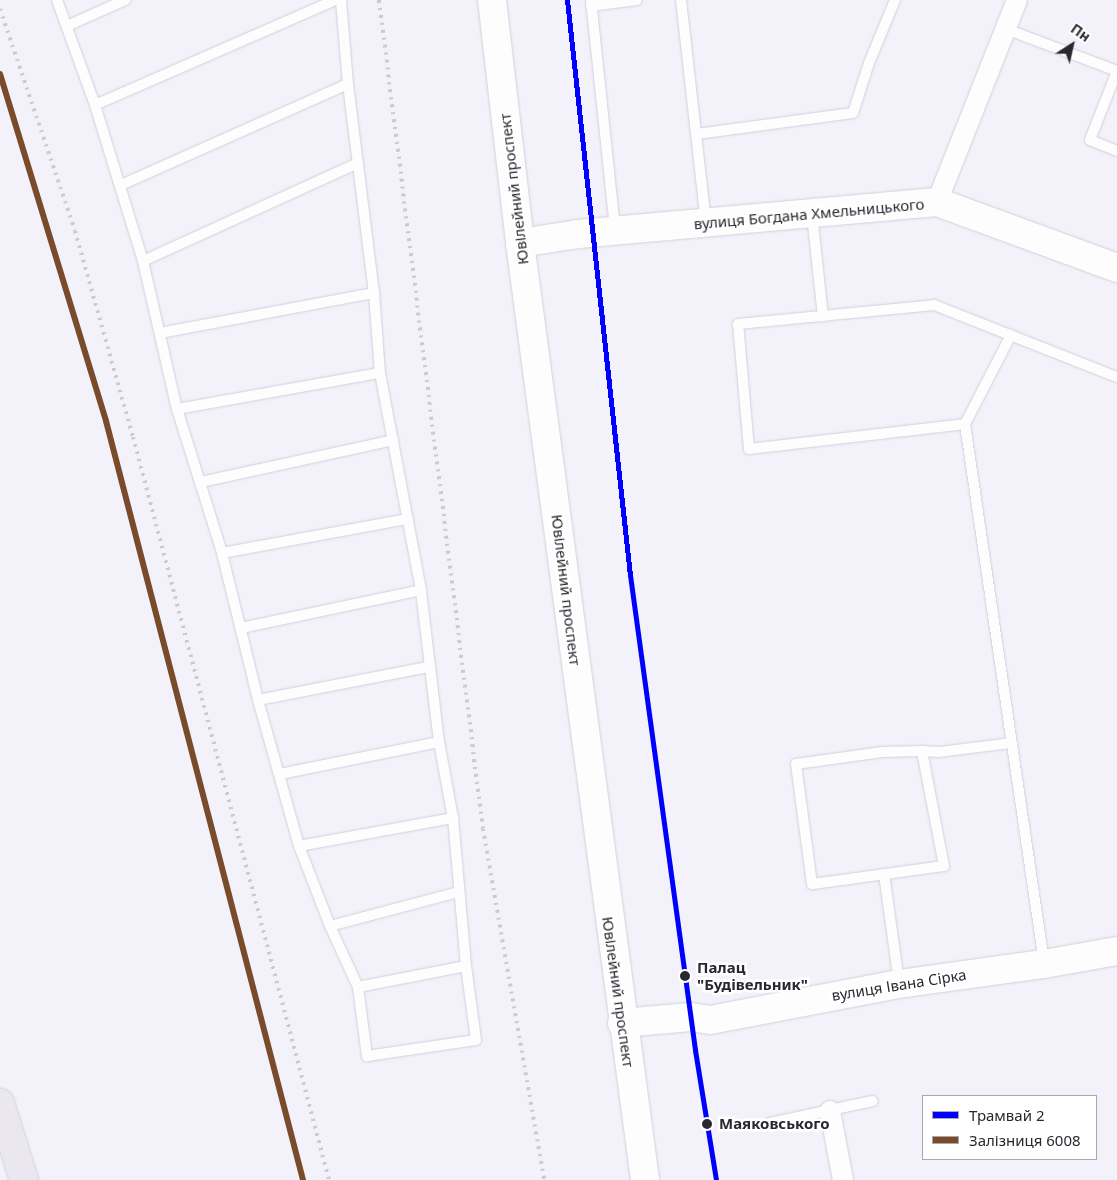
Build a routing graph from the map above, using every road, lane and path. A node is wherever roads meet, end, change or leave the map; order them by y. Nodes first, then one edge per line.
1 (57, 0) edge
2 (125, 0) edge
3 (335, 0) edge
4 (340, 0) edge
5 (492, 0) edge
6 (637, 0) edge
7 (681, 0) edge
8 (895, 0) edge
9 (1017, 0) edge
10 (591, 3) edge
11 (67, 26) junction
12 (1006, 29) junction
13 (1117, 71) edge
14 (348, 84) junction
15 (95, 105) junction
16 (697, 134) junction
17 (1117, 151) edge
18 (358, 163) junction
19 (121, 185) junction
20 (937, 202) junction
21 (812, 214) junction
22 (706, 224) junction
23 (615, 231) junction
24 (520, 242) junction
25 (143, 261) junction
26 (1117, 268) edge
27 (374, 293) junction
28 (823, 316) junction
29 (160, 333) junction
30 (1010, 335) junction
31 (380, 373) junction
32 (1117, 377) edge
33 (177, 409) junction
34 (965, 424) junction
35 (393, 440) junction
36 (202, 482) junction
37 (408, 519) junction
38 (222, 553) junction
39 (422, 590) junction
40 (241, 628) junction
41 (428, 667) junction
42 (258, 700) junction
43 (439, 742) junction
44 (1011, 742) junction
45 (922, 751) junction
46 (280, 774) junction
47 (453, 818) junction
48 (299, 846) junction
49 (884, 874) junction
50 (459, 892) junction
51 (330, 926) junction
52 (1117, 951) edge
53 (1044, 964) junction
54 (466, 966) junction
55 (899, 984) junction
56 (358, 987) junction
57 (622, 1023) junction
58 (873, 1101) dead end
59 (830, 1111) junction
60 (2, 1118) edge
61 (770, 1123) dead end
62 (24, 1180) edge
63 (645, 1180) edge
64 (843, 1180) edge

1 - 11 lane
2 - 11 lane
3 - 15 lane
4 - 14 lane
5 - 24 main road, Ювілейний проспект
6 - 10 lane
7 - 16 lane
8 - 16 lane
9 - 12 street
10 - 23 lane
11 - 15 lane
12 - 13 lane
12 - 20 street
13 - 17 lane
14 - 18 lane
14 - 19 lane
15 - 19 lane
16 - 22 lane
18 - 25 lane
18 - 27 lane
19 - 25 lane
20 - 21 main road, вулиця Богдана Хмельницького
20 - 26 main road, вулиця Богдана Хмельницького
21 - 22 main road, вулиця Богдана Хмельницького
21 - 28 lane
22 - 23 main road, вулиця Богдана Хмельницького
23 - 24 main road, вулиця Богдана Хмельницького
24 - 57 main road, Ювілейний проспект
25 - 29 lane
27 - 29 lane
27 - 31 lane
28 - 30 lane
28 - 34 lane
29 - 33 lane
30 - 32 lane
30 - 34 lane
31 - 33 lane
31 - 35 lane
33 - 36 lane
34 - 44 lane
35 - 36 lane
35 - 37 lane
36 - 38 lane
37 - 38 lane
37 - 39 lane
38 - 40 lane
39 - 40 lane
39 - 41 lane
40 - 42 lane
41 - 42 lane
41 - 43 lane
42 - 46 lane
43 - 46 lane
43 - 47 lane
44 - 45 lane
44 - 53 lane
45 - 49 lane
45 - 49 lane
46 - 48 lane
47 - 48 lane
47 - 50 lane
48 - 51 lane
49 - 55 lane
50 - 51 lane
50 - 54 lane
51 - 56 lane
52 - 53 main road, вулиця Івана Сірка
53 - 55 main road, вулиця Івана Сірка
54 - 56 lane
54 - 56 lane
55 - 57 main road, вулиця Івана Сірка
57 - 63 main road, Ювілейний проспект
58 - 59 lane
59 - 61 lane
59 - 64 street
60 - 62 main road

